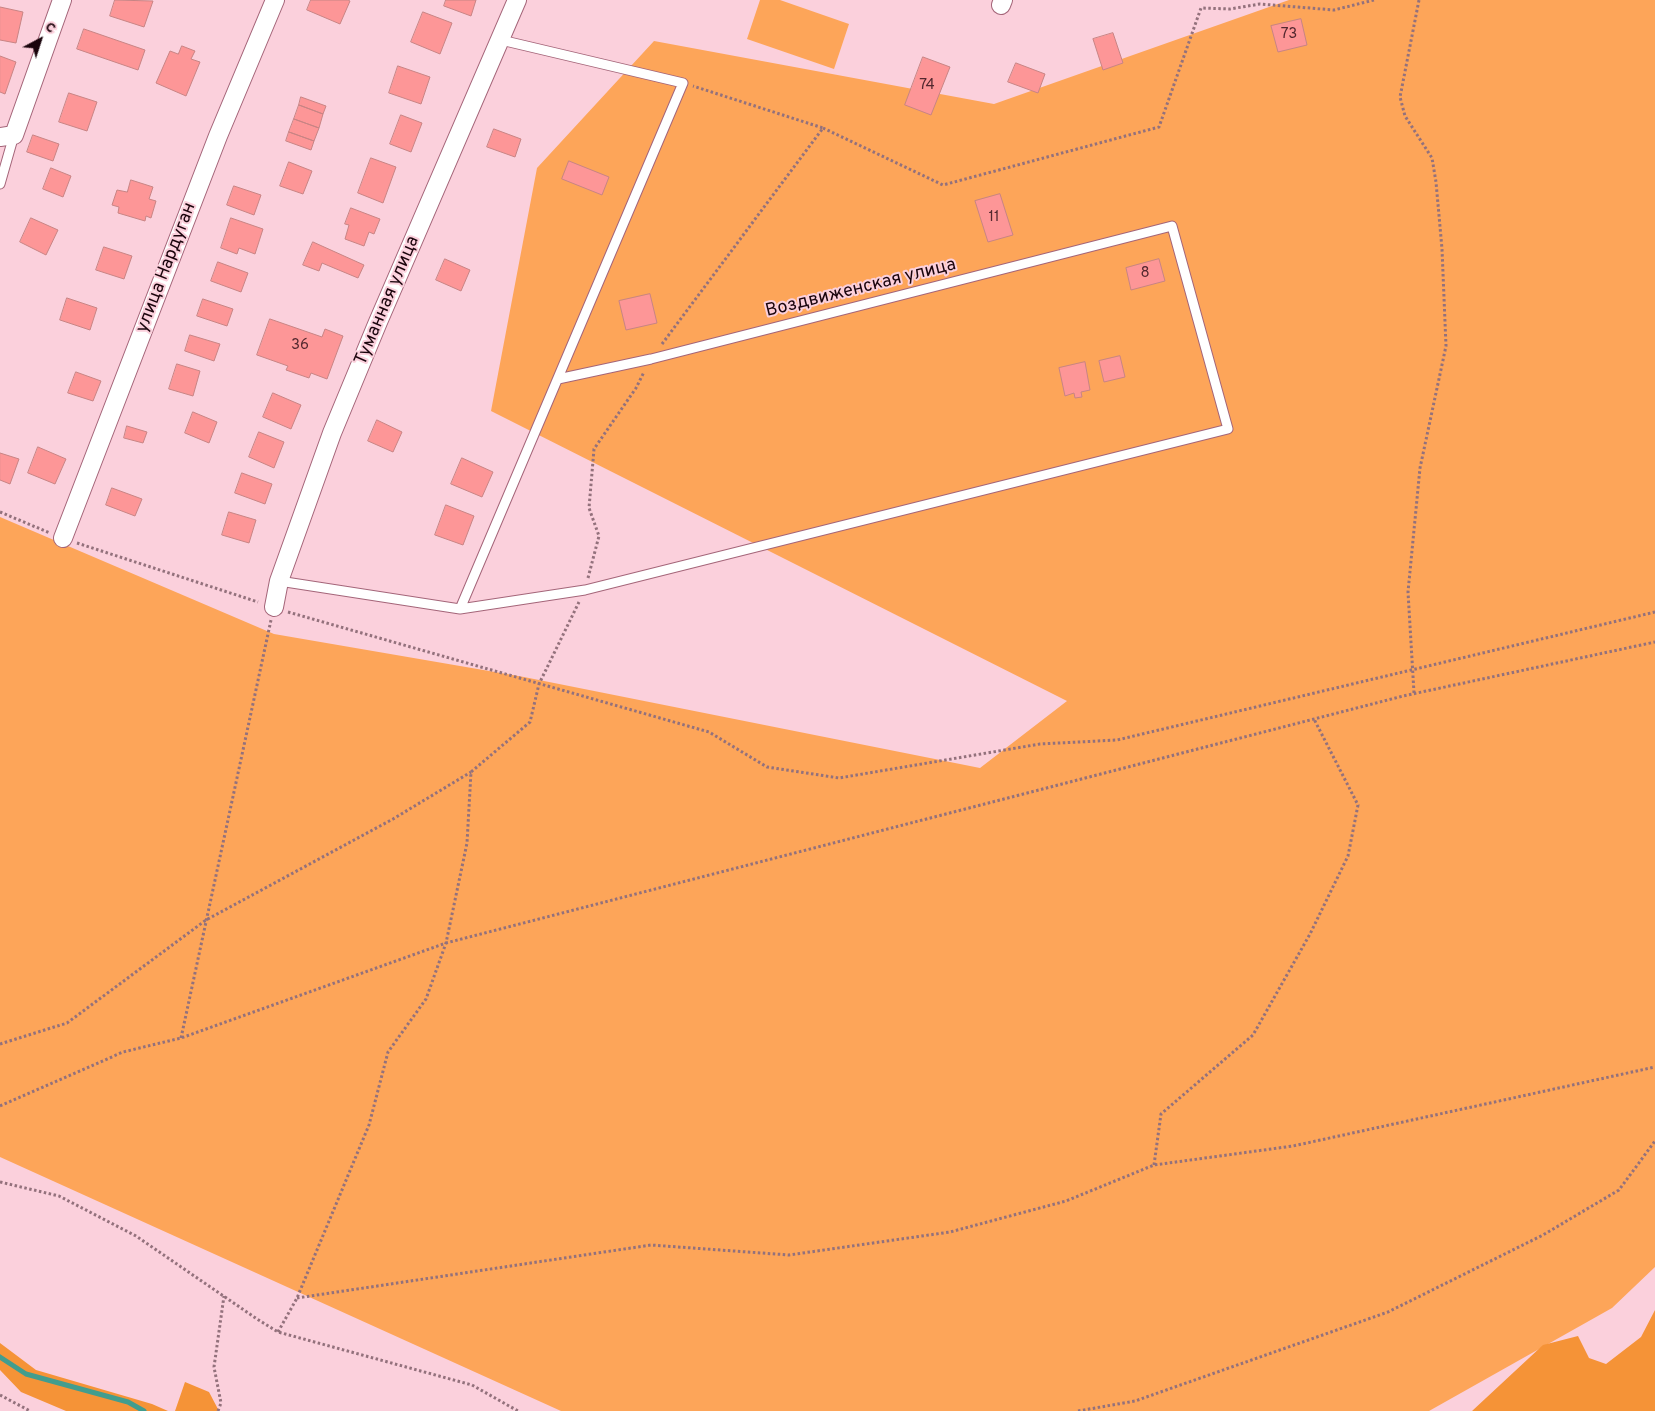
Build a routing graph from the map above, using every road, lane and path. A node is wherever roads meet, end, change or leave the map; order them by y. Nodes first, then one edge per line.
1 (62, 0) edge
2 (275, 0) edge
3 (517, 0) edge
4 (1374, 0) edge
5 (1419, 0) edge
6 (1259, 2) edge
7 (500, 40) junction
8 (683, 83) junction
9 (823, 128) junction
10 (7, 136) edge
11 (0, 184) edge
12 (651, 359) junction
13 (558, 379) junction
14 (0, 512) edge
15 (63, 538) junction
16 (279, 582) junction
17 (584, 590) junction
18 (274, 607) junction
19 (460, 609) junction
20 (1655, 612) edge
21 (1655, 642) edge
22 (1414, 670) junction
23 (539, 684) junction
24 (1414, 693) junction
25 (1314, 719) junction
26 (471, 772) junction
27 (206, 920) junction
28 (446, 943) junction
29 (180, 1038) junction
30 (0, 1044) edge
31 (1655, 1067) edge
32 (0, 1106) edge
33 (1655, 1141) edge
34 (1154, 1165) junction
35 (0, 1182) edge
36 (224, 1296) junction
37 (297, 1298) junction
38 (278, 1332) junction
39 (0, 1395) edge
40 (30, 1411) edge
41 (218, 1411) edge
42 (518, 1411) edge
43 (1078, 1411) edge

1 - 10 street
2 - 15 street, улица Нардуган
3 - 7 street, Туманная улица
4 - 6 path
5 - 22 path
6 - 9 path
7 - 8 lane
7 - 16 street, Туманная улица
8 - 9 path
8 - 13 lane
9 - 12 path
10 - 11 lane
12 - 13 lane, Воздвиженская улица
12 - 17 path
12 - 17 lane, Воздвиженская улица
13 - 19 lane
14 - 15 path
15 - 18 path
16 - 18 street, Туманная улица
16 - 19 lane
17 - 19 lane
17 - 23 path
18 - 23 path
18 - 27 path
20 - 22 path
21 - 24 path
22 - 23 path
22 - 24 path
23 - 26 path
24 - 25 path
25 - 28 path
25 - 34 path
26 - 27 path
26 - 28 path
27 - 29 path
27 - 30 path
28 - 29 path
28 - 37 path
29 - 32 path
31 - 34 path
33 - 43 path
34 - 37 path
35 - 36 path
36 - 38 path
36 - 41 path
37 - 38 path
38 - 42 path
39 - 40 path

